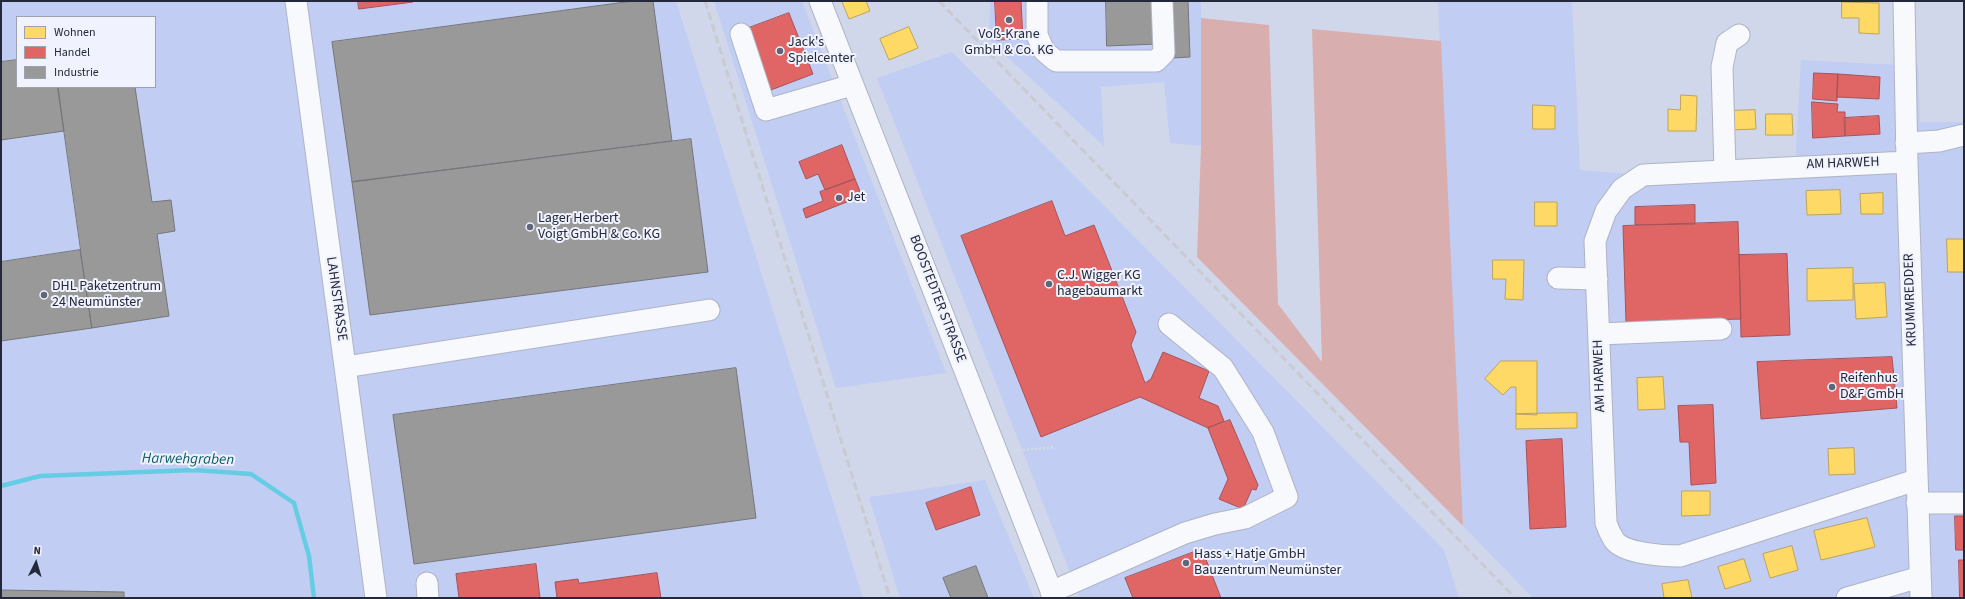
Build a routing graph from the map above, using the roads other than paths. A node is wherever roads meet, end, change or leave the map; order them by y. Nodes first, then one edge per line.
1 (296, 1) edge
2 (820, 1) edge
3 (1037, 1) edge
4 (1162, 1) edge
5 (1904, 1) edge
6 (741, 34) dead end
7 (1739, 35) dead end
8 (852, 84) junction
9 (1964, 134) edge
10 (1907, 152) junction
11 (1725, 170) junction
12 (1558, 278) dead end
13 (1597, 279) junction
14 (709, 310) dead end
15 (1169, 324) dead end
16 (1721, 330) dead end
17 (1599, 334) junction
18 (345, 367) junction
19 (1916, 480) junction
20 (1917, 503) junction
21 (1964, 503) edge
22 (1920, 577) junction
23 (1053, 595) edge
24 (376, 598) edge
25 (1848, 598) edge
26 (1921, 598) edge

1 - 18 street, LAHNSTRASSE
2 - 8 street, BOOSTEDTER STRASSE
3 - 4 street
5 - 10 street, KRUMMREDDER
6 - 8 street
7 - 11 street
8 - 23 street, BOOSTEDTER STRASSE
9 - 10 street, AM HARWEH
10 - 11 street, AM HARWEH
10 - 19 street, KRUMMREDDER
11 - 13 street, AM HARWEH
12 - 13 street
13 - 17 street, AM HARWEH
14 - 18 street
15 - 23 street
16 - 17 street
17 - 19 street, AM HARWEH
18 - 24 street, LAHNSTRASSE
19 - 20 street, KRUMMREDDER
20 - 21 street
20 - 22 street, KRUMMREDDER
22 - 25 street
22 - 26 street, KRUMMREDDER

